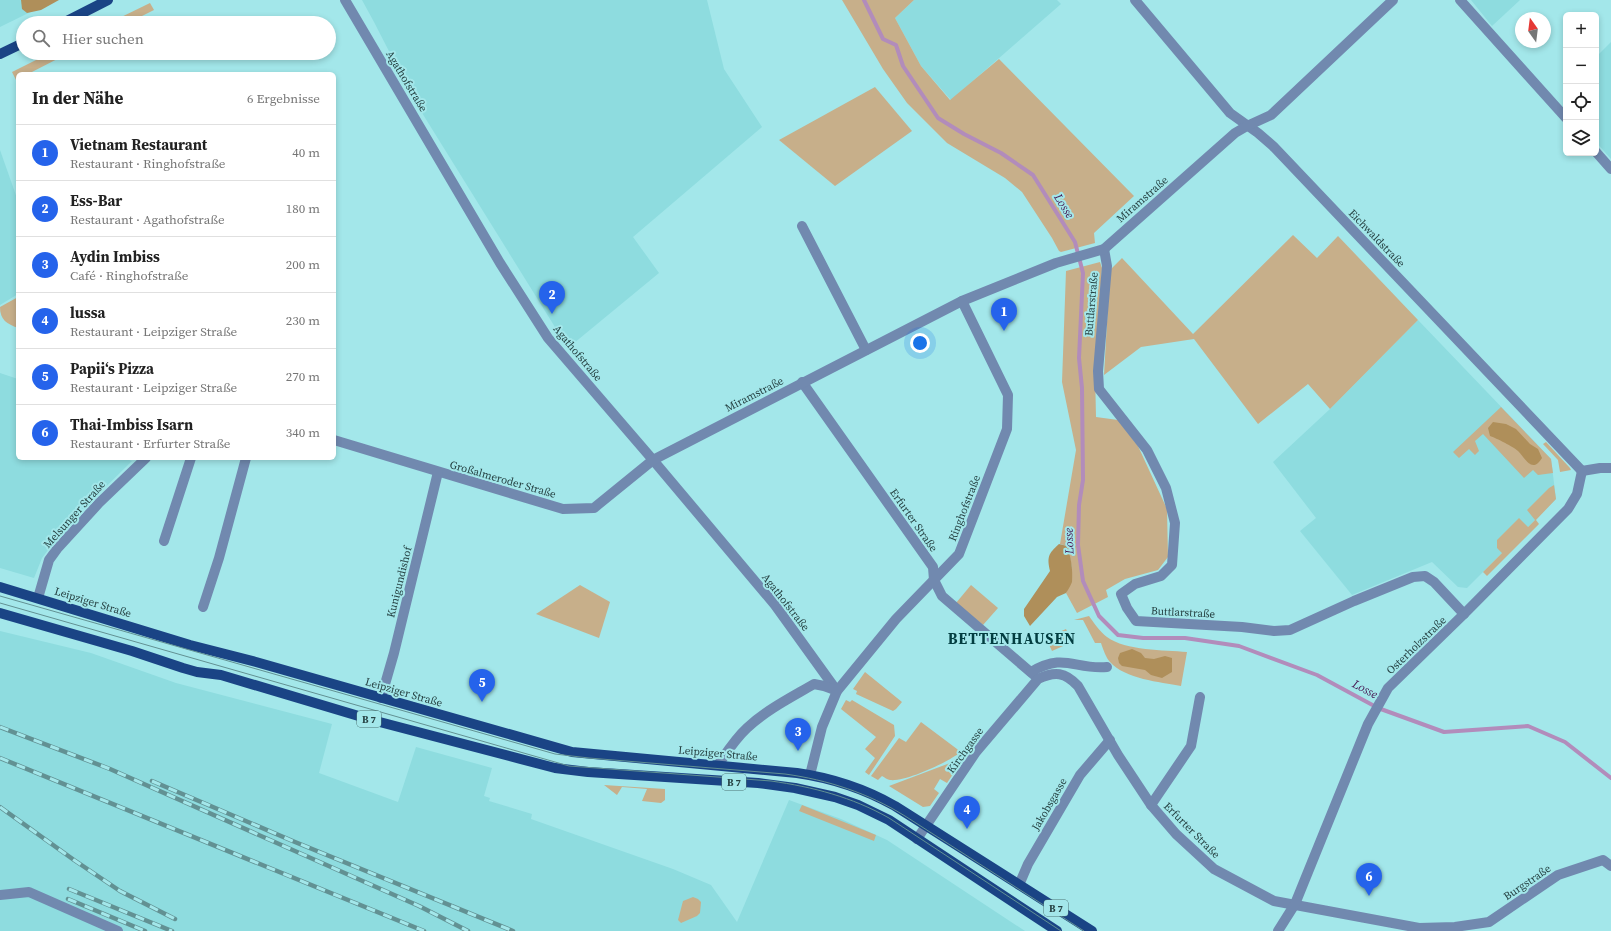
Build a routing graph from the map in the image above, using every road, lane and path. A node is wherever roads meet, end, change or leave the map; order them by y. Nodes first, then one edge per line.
1 (108, 0) edge
2 (345, 0) edge
3 (1135, 0) edge
4 (1393, 0) edge
5 (1460, 0) edge
6 (76, 16) edge
7 (16, 46) edge
8 (0, 54) edge
9 (1563, 115) edge
10 (1247, 126) junction
11 (1599, 155) edge
12 (1611, 168) edge
13 (802, 226) dead end
14 (1101, 250) junction
15 (962, 301) junction
16 (866, 350) junction
17 (802, 382) junction
18 (336, 441) edge
19 (144, 460) edge
20 (190, 460) edge
21 (245, 460) edge
22 (653, 460) junction
23 (1611, 468) edge
24 (1582, 471) junction
25 (438, 472) junction
26 (164, 541) dead end
27 (935, 583) junction
28 (0, 587) edge
29 (38, 598) junction
30 (203, 607) dead end
31 (0, 613) edge
32 (1464, 614) junction
33 (1107, 667) dead end
34 (1034, 675) junction
35 (837, 691) junction
36 (1200, 697) dead end
37 (381, 698) junction
38 (1110, 740) junction
39 (718, 765) junction
40 (810, 775) junction
41 (807, 790) junction
42 (1150, 805) junction
43 (926, 826) junction
44 (917, 839) junction
45 (1611, 866) edge
46 (1019, 885) junction
47 (0, 895) edge
48 (1295, 904) junction
49 (1490, 926) edge
50 (118, 931) edge
51 (1057, 931) edge
52 (1092, 931) edge
53 (1278, 931) edge

1 - 6 main road
2 - 22 street, Agathofstraße
3 - 10 street, Eichwaldstraße
4 - 10 street, Miramstraße
5 - 9 street
7 - 8 main road
10 - 14 street, Miramstraße
10 - 24 street, Eichwaldstraße
11 - 12 street
13 - 16 street
14 - 15 street, Miramstraße
14 - 32 street, Buttlarstraße
15 - 16 street, Miramstraße
15 - 27 street, Ringhofstraße
16 - 17 street, Miramstraße
17 - 22 street, Miramstraße
17 - 27 street, Erfurter Straße
18 - 25 street, Großalmeroder Straße
19 - 29 street, Melsunger Straße
20 - 26 street
21 - 30 street
22 - 25 street, Großalmeroder Straße
22 - 35 street, Agathofstraße
23 - 24 street
24 - 32 street, Osterholzstraße
25 - 37 street, Kunigundishof
27 - 34 street, Erfurter Straße
27 - 35 street, Ringhofstraße
28 - 29 main road, Leipziger Straße / B 7
29 - 37 main road, Leipziger Straße / B 7
31 - 41 main road, B 7
32 - 48 street, Osterholzstraße
33 - 34 street
34 - 38 street, Erfurter Straße
34 - 43 street, Kirchgasse
35 - 39 street
35 - 40 street, Ringhofstraße
36 - 42 street
37 - 39 main road, Leipziger Straße / B 7
38 - 42 street, Erfurter Straße
38 - 46 street, Jakobsgasse
39 - 40 main road, Leipziger Straße / B 7
40 - 41 main road
40 - 43 main road, Leipziger Straße / B 7
41 - 44 main road, B 7
42 - 48 street, Erfurter Straße
43 - 44 street, Kirchgasse
43 - 46 main road, B 7
44 - 51 main road, B 7
45 - 49 street, Burgstraße
46 - 52 main road, B 7
47 - 50 street
48 - 49 street, Erfurter Straße
48 - 53 street, Osterholzstraße

